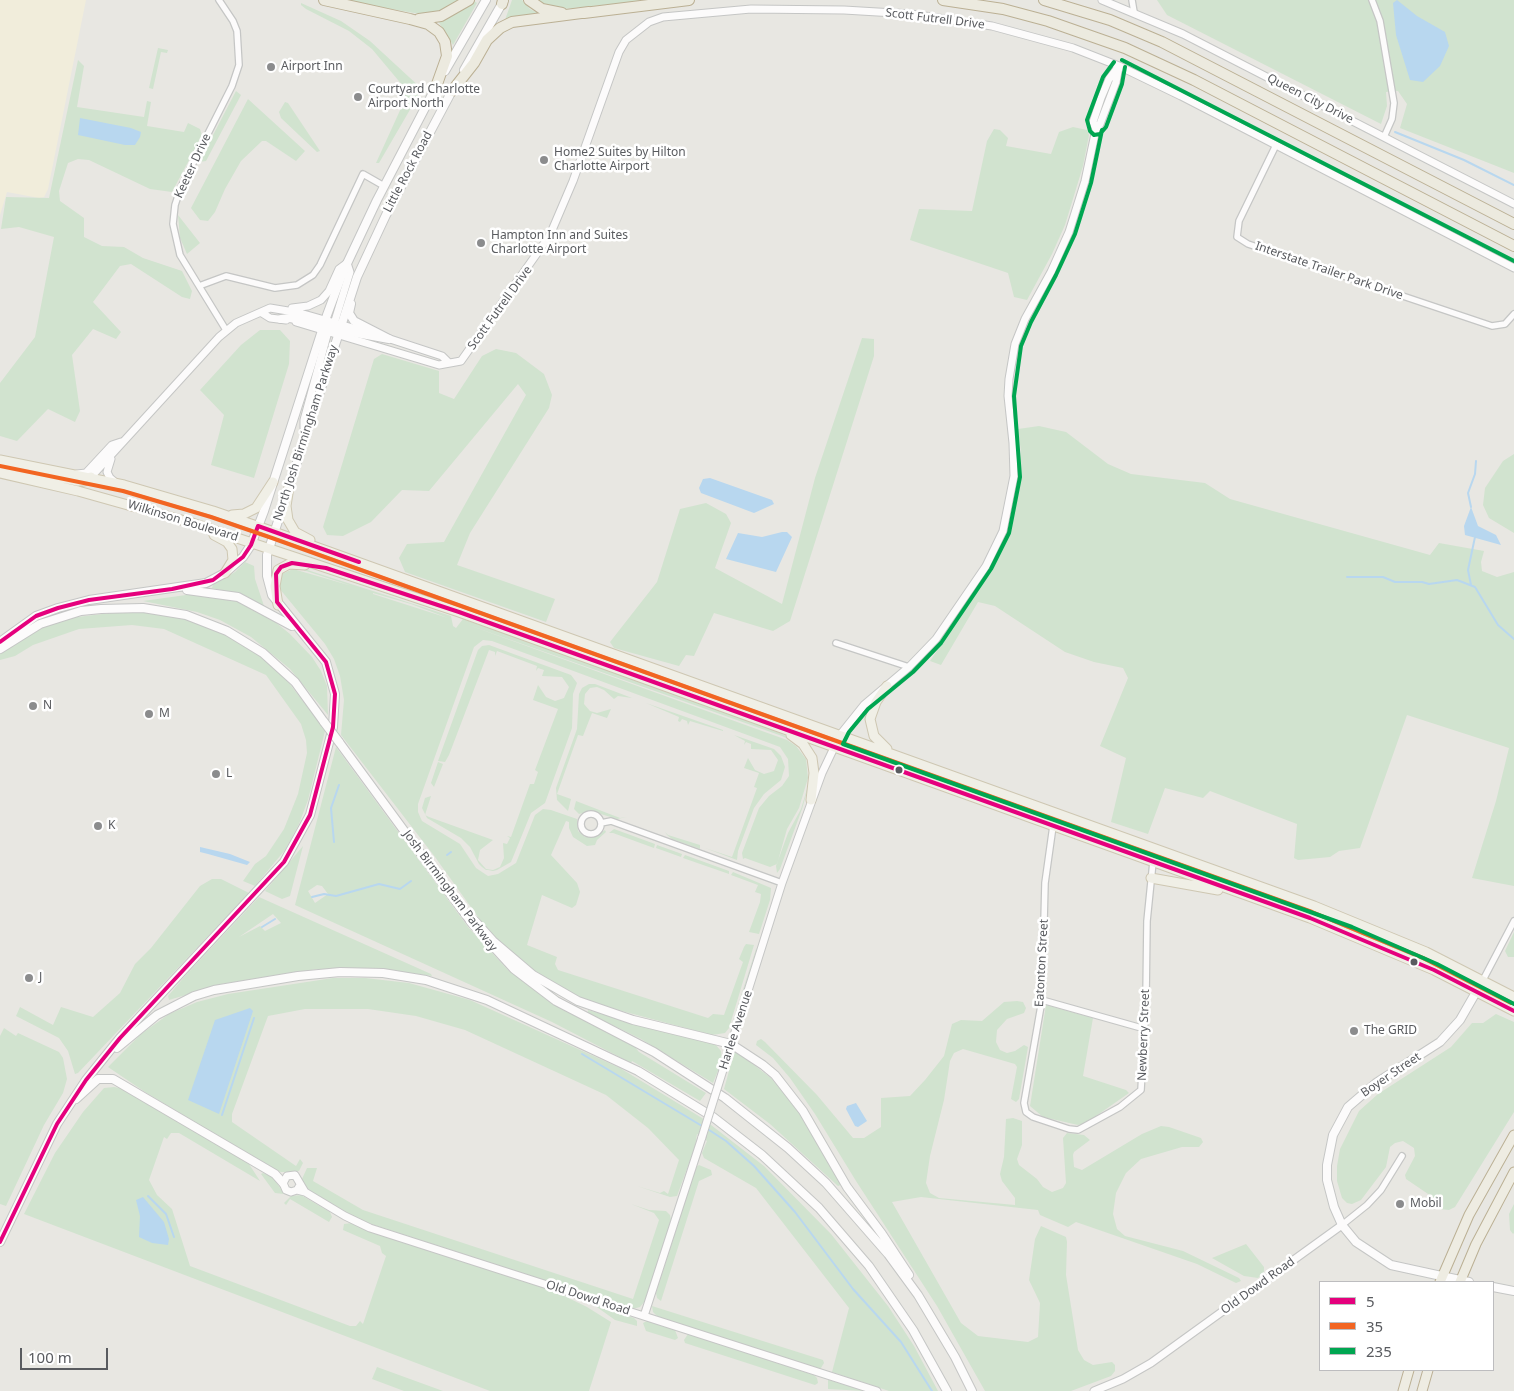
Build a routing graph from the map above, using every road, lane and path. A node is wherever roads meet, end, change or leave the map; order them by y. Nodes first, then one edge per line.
1 (218, 0) edge
2 (324, 0) edge
3 (469, 0) edge
4 (486, 0) edge
5 (529, 0) edge
6 (689, 0) edge
7 (943, 0) edge
8 (1044, 0) edge
9 (1102, 0) edge
10 (1132, 0) edge
11 (1372, 0) edge
12 (503, 1) edge
13 (589, 12) junction
14 (1134, 12) junction
15 (410, 18) junction
16 (1119, 66) junction
17 (437, 84) junction
18 (452, 91) junction
19 (1384, 137) junction
20 (1276, 145) junction
21 (384, 186) junction
22 (1514, 204) edge
23 (1514, 224) edge
24 (1514, 246) edge
25 (347, 263) junction
26 (1514, 268) edge
27 (199, 286) junction
28 (350, 296) junction
29 (278, 309) junction
30 (262, 313) junction
31 (1514, 314) edge
32 (281, 319) joint
33 (332, 327) junction
34 (226, 330) junction
35 (389, 339) junction
36 (448, 362) junction
37 (121, 442) junction
38 (116, 450) junction
39 (0, 460) edge
40 (0, 466) edge
41 (0, 473) edge
42 (76, 474) junction
43 (91, 477) junction
44 (273, 482) junction
45 (119, 484) junction
46 (289, 487) junction
47 (222, 514) junction
48 (192, 523) junction
49 (258, 526) junction
50 (274, 532) junction
51 (252, 542) junction
52 (269, 548) junction
53 (331, 553) junction
54 (326, 568) junction
55 (226, 573) junction
56 (172, 589) junction
57 (278, 605) junction
58 (298, 629) junction
59 (0, 642) edge
60 (836, 643) dead end
61 (0, 648) edge
62 (628, 659) junction
63 (910, 667) junction
64 (624, 671) junction
65 (887, 686) junction
66 (776, 726) junction
67 (840, 735) junction
68 (834, 747) junction
69 (905, 759) junction
70 (811, 800) junction
71 (1057, 814) junction
72 (602, 823) dead end
73 (1052, 826) junction
74 (1158, 850) junction
75 (1153, 862) junction
76 (1152, 878) junction
77 (782, 883) junction
78 (1245, 895) junction
79 (451, 896) junction
80 (1514, 921) edge
81 (1483, 980) junction
82 (1477, 991) junction
83 (1514, 997) edge
84 (1042, 1000) junction
85 (1514, 1011) edge
86 (1145, 1030) junction
87 (731, 1044) junction
88 (95, 1068) junction
89 (67, 1107) junction
90 (1026, 1112) joint
91 (1514, 1134) edge
92 (1402, 1156) dead end
93 (1514, 1172) edge
94 (283, 1183) junction
95 (298, 1188) junction
96 (1342, 1225) junction
97 (0, 1242) edge
98 (1441, 1280) edge
99 (1463, 1281) edge
100 (1494, 1287) edge
101 (1514, 1291) edge
102 (931, 1315) junction
103 (644, 1316) junction
104 (1409, 1371) edge
105 (1428, 1371) edge
106 (877, 1391) edge
107 (947, 1391) edge
108 (972, 1391) edge
109 (1094, 1391) edge
110 (1403, 1391) edge
111 (1422, 1391) edge

1 - 27 street, Keeter Drive
2 - 15 highway
3 - 15 highway
4 - 17 main road, Little Rock Road
5 - 13 highway
6 - 13 highway
7 - 24 highway
8 - 23 highway
9 - 14 street, Queen City Drive
10 - 14 street
11 - 19 street
12 - 18 main road, Little Rock Road
13 - 18 highway
14 - 19 street, Queen City Drive
15 - 17 highway
16 - 20 street, Scott Futrell Drive
16 - 36 street, Scott Futrell Drive
16 - 63 street, Harlee Avenue
17 - 21 main road, Little Rock Road
18 - 28 main road, Little Rock Road
19 - 22 street, Queen City Drive
20 - 26 street, Scott Futrell Drive
20 - 31 street, Interstate Trailer Park Drive
21 - 25 main road, Little Rock Road
21 - 27 street
25 - 29 street
25 - 33 main road, Little Rock Road
27 - 34 street, Keeter Drive
28 - 33 main road, Little Rock Road
28 - 35 main road
29 - 30 street
29 - 33 street
30 - 32 street
30 - 34 street
32 - 33 main road
33 - 35 main road
33 - 36 street
33 - 44 main road, North Josh Birmingham Parkway
33 - 46 main road, North Josh Birmingham Parkway
34 - 37 street
35 - 36 street
37 - 38 street
37 - 42 street
38 - 43 street
38 - 45 street
39 - 42 main road, Wilkinson Boulevard
40 - 43 main road
41 - 48 main road, Wilkinson Boulevard
42 - 43 main road, Wilkinson Boulevard
43 - 45 main road, Wilkinson Boulevard
44 - 47 main road
44 - 49 main road, North Josh Birmingham Parkway
45 - 47 main road, Wilkinson Boulevard
46 - 50 main road, North Josh Birmingham Parkway
46 - 53 main road
47 - 49 main road, Wilkinson Boulevard
48 - 51 main road, Wilkinson Boulevard
48 - 55 main road
49 - 50 main road, Wilkinson Boulevard
49 - 51 main road, North Josh Birmingham Parkway
50 - 52 main road, North Josh Birmingham Parkway
50 - 53 main road, Wilkinson Boulevard
51 - 52 main road, Wilkinson Boulevard
51 - 55 main road, North Josh Birmingham Parkway
52 - 54 main road, Wilkinson Boulevard
52 - 57 main road, North Josh Birmingham Parkway
53 - 62 main road, Wilkinson Boulevard
54 - 57 main road
54 - 64 main road, Wilkinson Boulevard
55 - 56 main road, North Josh Birmingham Parkway
56 - 58 main road
56 - 59 main road
57 - 58 main road, North Josh Birmingham Parkway
58 - 88 main road, North Josh Birmingham Parkway
60 - 63 street
61 - 79 main road, Josh Birmingham Parkway, bridge
62 - 64 main road
62 - 67 main road, Wilkinson Boulevard
63 - 65 street, Harlee Avenue
64 - 66 main road, Wilkinson Boulevard
65 - 67 street, Harlee Avenue
65 - 69 main road
66 - 68 main road, Wilkinson Boulevard
66 - 70 main road
67 - 68 street, Harlee Avenue
67 - 69 main road, Wilkinson Boulevard
68 - 70 street, Harlee Avenue
68 - 73 main road, Wilkinson Boulevard
69 - 71 main road, Wilkinson Boulevard
70 - 77 street, Harlee Avenue
71 - 73 street, Eatonton Street
71 - 74 main road, Wilkinson Boulevard
72 - 77 street
73 - 75 main road, Wilkinson Boulevard
73 - 84 street, Eatonton Street
74 - 75 street, Newberry Street
74 - 81 main road, Wilkinson Boulevard
75 - 76 street, Newberry Street
75 - 78 main road, Wilkinson Boulevard
76 - 78 main road
76 - 86 street, Newberry Street
77 - 87 street, Harlee Avenue
78 - 82 main road, Wilkinson Boulevard
79 - 87 main road
79 - 102 main road, Josh Birmingham Parkway
80 - 81 street, Boyer Street
81 - 82 main road, Boyer Street
81 - 83 main road, Wilkinson Boulevard
82 - 85 main road, Wilkinson Boulevard
82 - 96 main road, Boyer Street
84 - 86 street
84 - 90 street, Eatonton Street
86 - 90 street, Newberry Street
87 - 102 main road
87 - 103 street, Harlee Avenue, bridge
88 - 89 main road
88 - 107 main road
89 - 94 main road
89 - 97 main road
91 - 98 highway
92 - 96 street, Old Dowd Road
93 - 99 highway
94 - 95 street, Old Dowd Road
94 - 95 street
95 - 103 street, Old Dowd Road
96 - 98 main road, Boyer Street
96 - 109 street, Old Dowd Road
100 - 101 main road
102 - 108 main road, Josh Birmingham Parkway
103 - 106 street, Old Dowd Road
104 - 110 highway
105 - 111 highway

